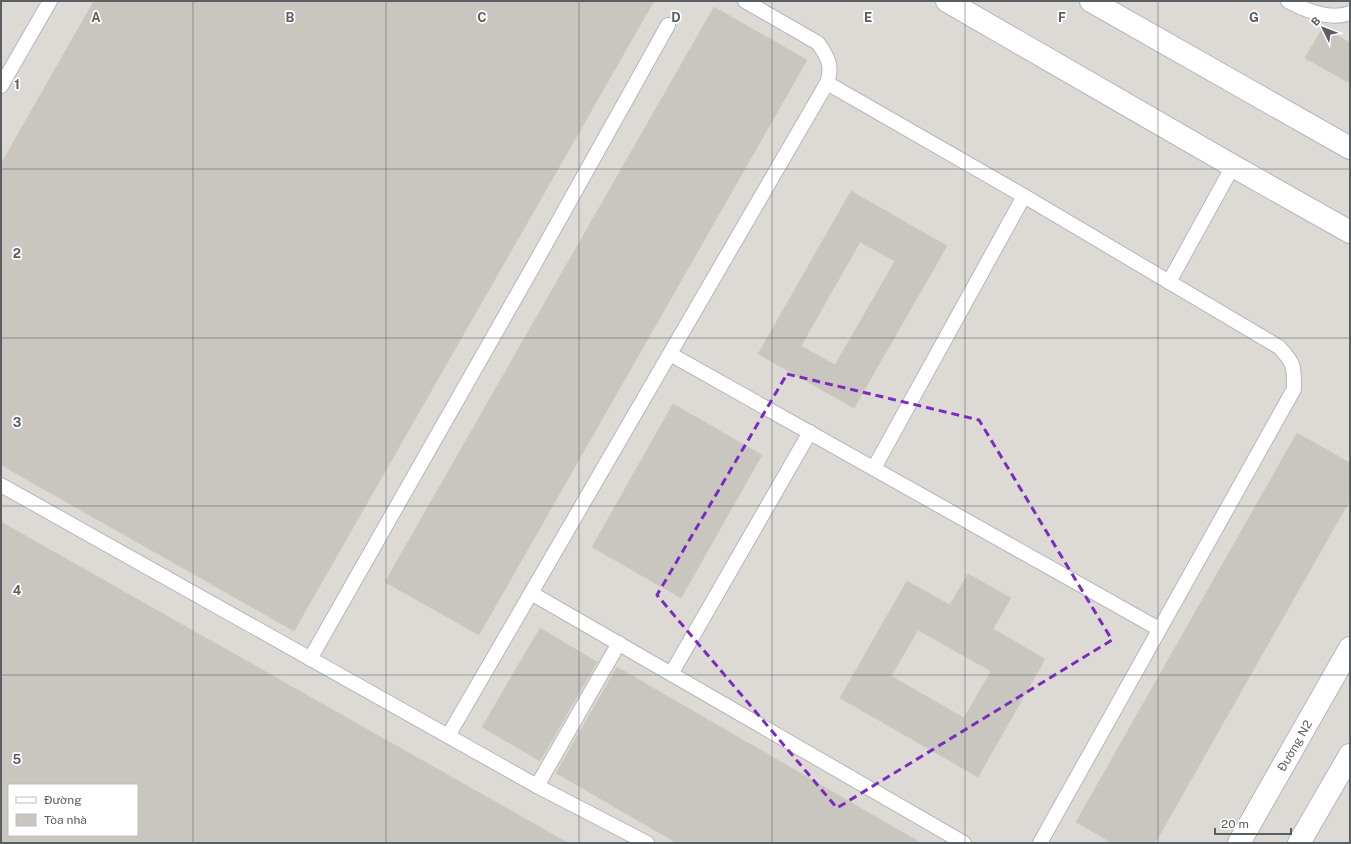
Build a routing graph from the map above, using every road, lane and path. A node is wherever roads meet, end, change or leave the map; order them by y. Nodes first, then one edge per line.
1 (50, 1) edge
2 (745, 1) edge
3 (947, 1) edge
4 (1091, 1) edge
5 (1288, 1) edge
6 (1350, 13) edge
7 (668, 25) dead end
8 (826, 83) junction
9 (1, 86) edge
10 (1350, 148) edge
11 (1233, 166) junction
12 (1024, 196) junction
13 (1350, 232) edge
14 (1169, 282) junction
15 (670, 354) junction
16 (810, 432) junction
17 (874, 468) junction
18 (1, 485) edge
19 (531, 593) junction
20 (1160, 629) junction
21 (619, 643) junction
22 (1350, 648) edge
23 (310, 659) junction
24 (671, 674) junction
25 (448, 736) junction
26 (1350, 755) edge
27 (537, 786) junction
28 (647, 843) edge
29 (964, 843) edge
30 (1040, 843) edge
31 (1239, 843) edge
32 (1300, 843) edge

1 - 9 lane
2 - 8 lane
3 - 11 street
4 - 10 street
5 - 6 lane
7 - 23 lane
8 - 12 lane
8 - 15 lane
11 - 13 street
11 - 14 lane
12 - 14 lane
12 - 17 lane
14 - 20 lane
15 - 16 lane
15 - 19 lane
16 - 17 lane
16 - 24 lane
17 - 20 lane
18 - 23 lane
19 - 21 lane
19 - 25 lane
20 - 30 lane
21 - 24 lane
21 - 27 lane
22 - 31 street, Đường N2
23 - 25 lane
24 - 29 lane
25 - 27 lane
26 - 32 street
27 - 28 lane

